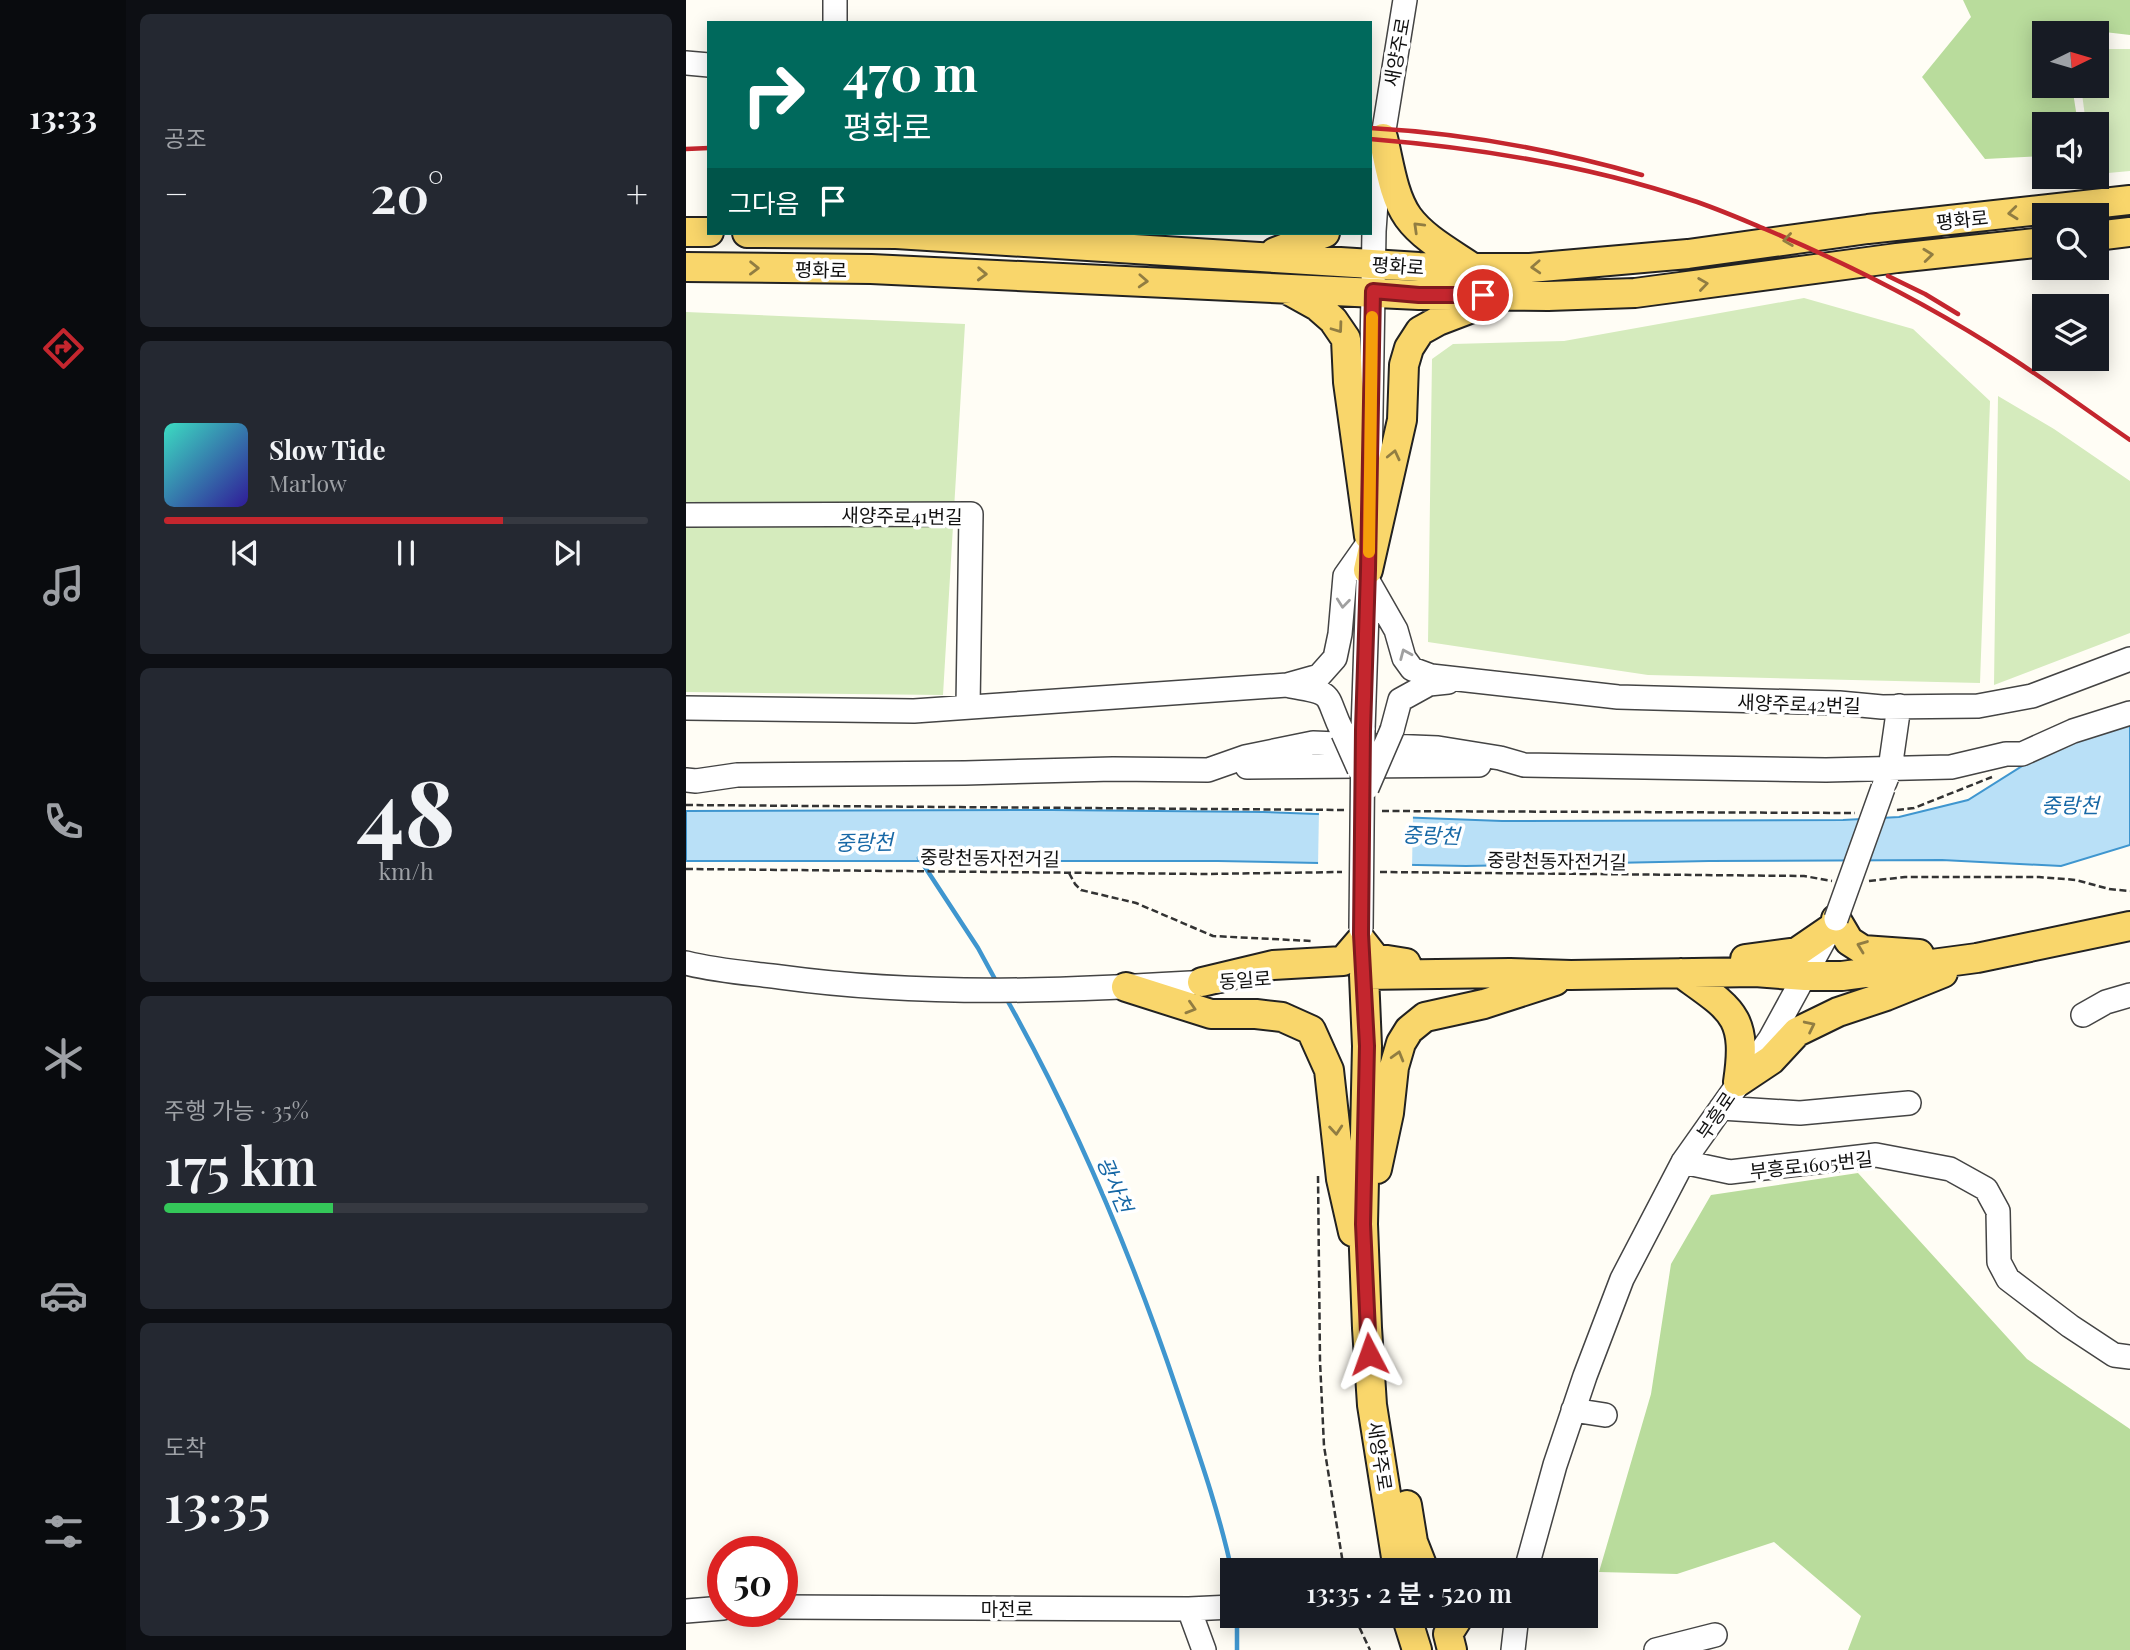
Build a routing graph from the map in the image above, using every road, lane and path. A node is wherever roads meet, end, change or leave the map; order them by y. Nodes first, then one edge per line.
1 (835, 0) edge
2 (1405, 0) edge
3 (835, 21) edge
4 (686, 63) edge
5 (707, 65) edge
6 (1383, 138) junction
7 (1372, 167) edge
8 (2130, 200) edge
9 (686, 232) edge
10 (707, 232) edge
11 (2130, 232) edge
12 (2109, 234) edge
13 (913, 235) edge
14 (1320, 235) edge
15 (2032, 243) edge
16 (1265, 256) junction
17 (1373, 263) junction
18 (686, 267) edge
19 (1473, 268) junction
20 (1284, 288) junction
21 (1373, 291) junction
22 (1504, 295) junction
23 (686, 515) edge
24 (1369, 558) junction
25 (2130, 659) edge
26 (1462, 680) junction
27 (1287, 685) junction
28 (968, 706) junction
29 (1899, 706) junction
30 (686, 708) edge
31 (2130, 713) edge
32 (1353, 732) junction
33 (1886, 779) junction
34 (686, 780) edge
35 (1364, 787) junction
36 (686, 869) edge
37 (1348, 872) dead end
38 (1376, 872) dead end
39 (1069, 873) junction
40 (1843, 883) dead end
41 (1863, 883) dead end
42 (2130, 891) edge
43 (1834, 923) junction
44 (2130, 926) edge
45 (1361, 934) junction
46 (1320, 944) dead end
47 (1978, 958) junction
48 (686, 963) edge
49 (1510, 973) junction
50 (1672, 973) junction
51 (1364, 975) junction
52 (1571, 975) junction
53 (1805, 976) junction
54 (1202, 982) junction
55 (1126, 988) junction
56 (2130, 995) edge
57 (2083, 1015) dead end
58 (1738, 1082) junction
59 (1909, 1103) dead end
60 (1721, 1108) junction
61 (1683, 1162) junction
62 (1318, 1171) dead end
63 (1365, 1192) junction
64 (1365, 1284) junction
65 (2130, 1357) edge
66 (1573, 1410) junction
67 (1605, 1415) dead end
68 (1384, 1471) junction
69 (1342, 1558) edge
70 (1396, 1558) edge
71 (1419, 1558) edge
72 (1529, 1558) edge
73 (798, 1607) edge
74 (1220, 1608) edge
75 (707, 1609) edge
76 (1196, 1609) junction
77 (686, 1611) edge
78 (1360, 1628) edge
79 (1410, 1628) edge
80 (1452, 1628) edge
81 (1516, 1628) edge
82 (1715, 1635) dead end
83 (1204, 1650) edge
84 (1370, 1650) edge
85 (1417, 1650) edge
86 (1452, 1650) edge
87 (1513, 1650) edge
88 (1656, 1650) edge

1 - 3 street
2 - 6 street, 새양주로
4 - 5 street
6 - 7 main road
6 - 17 street, 새양주로
19 -> 6 main road
8 -> 19 main road, 평화로
9 - 10 main road
11 - 12 main road
13 - 16 main road, 평화로
14 - 16 main road
22 -> 15 main road, 평화로
16 - 17 main road, 평화로
17 - 19 main road, 평화로
17 - 21 street, 새양주로
18 -> 20 main road, 평화로
20 - 21 main road, 평화로
20 -> 24 main road
21 - 22 main road, 평화로
21 - 24 street, 새양주로
24 -> 22 main road
23 - 28 street, 새양주로41번길
26 -> 24 street
24 -> 27 street
24 - 32 street, 새양주로
25 - 29 street, 새양주로42번길
26 - 29 street, 새양주로42번길
26 - 35 street, bridge
27 - 28 street
27 - 32 street
28 - 30 street
29 - 33 street, 부흥로
31 - 33 street
32 - 35 street, 새양주로, bridge
33 - 34 street
33 - 43 street, 부흥로, bridge
35 - 45 street, 새양주로, bridge
36 - 39 path, 중랑천동자전거길
37 - 39 path, 중랑천동자전거길
38 - 40 path, 중랑천동자전거길
39 - 46 path
41 - 42 path
47 -> 43 main road
43 - 50 main road
43 - 53 street, 부흥로
44 - 47 main road
45 - 49 main road
45 - 51 street, 새양주로
45 - 54 main road
47 - 53 main road
58 -> 47 main road
48 - 55 street, 동일로
49 - 51 main road, 동일로
49 - 52 main road, 동일로
50 - 52 main road, 동일로
50 - 53 main road, 동일로
50 - 58 main road
51 - 54 street, 동일로
51 - 63 main road, 새양주로
63 -> 52 main road
53 - 58 street, 부흥로
54 - 55 street, 동일로
55 -> 64 main road
56 - 57 street
58 - 60 street, 부흥로
59 - 60 street
60 - 61 street, 부흥로
61 - 65 street, 부흥로1605번길
61 - 66 street, 부흥로
62 - 69 path
63 - 64 main road, 새양주로
64 - 68 main road, 새양주로
66 - 67 street
66 - 72 street, 부흥로
68 - 70 main road, 새양주로
68 - 71 main road
73 - 76 street, 마전로
74 - 76 street, 마전로
75 - 77 street
76 - 83 street
78 - 84 path
79 - 85 main road
80 - 86 main road
81 - 87 street
82 - 88 street

